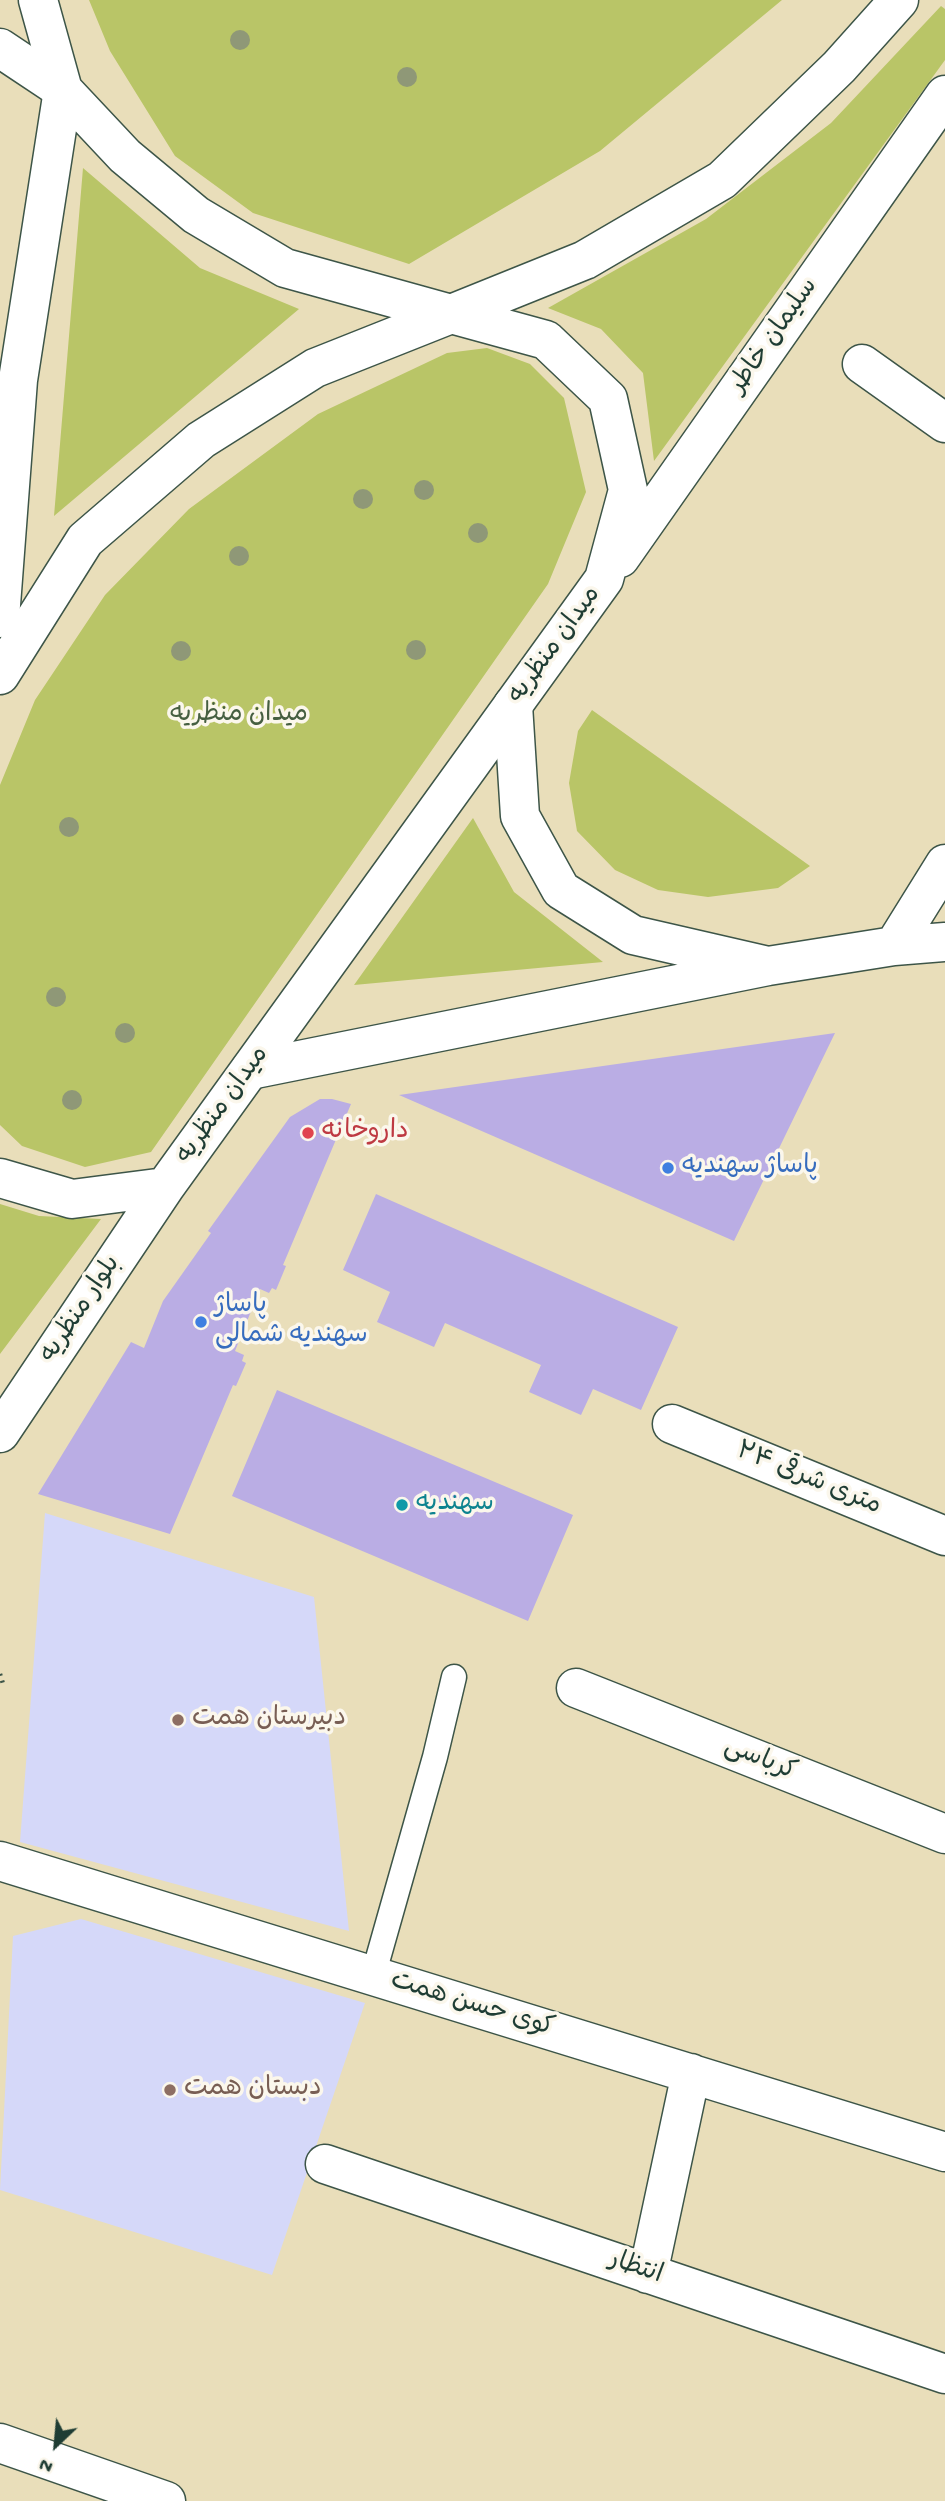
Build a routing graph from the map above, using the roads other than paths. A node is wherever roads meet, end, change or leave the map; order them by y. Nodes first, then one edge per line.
1 (38, 0) edge
2 (898, 0) edge
3 (0, 48) edge
4 (63, 90) junction
5 (945, 95) edge
6 (451, 314) junction
7 (862, 365) dead end
8 (9, 374) edge
9 (945, 423) edge
10 (604, 579) junction
11 (0, 618) edge
12 (0, 675) edge
13 (513, 705) junction
14 (945, 864) edge
15 (945, 942) edge
16 (894, 946) junction
17 (768, 966) junction
18 (250, 1070) junction
19 (0, 1178) edge
20 (165, 1187) junction
21 (672, 1424) dead end
22 (0, 1433) edge
23 (945, 1536) edge
24 (454, 1677) dead end
25 (576, 1688) dead end
26 (945, 1835) edge
27 (0, 1861) edge
28 (373, 1976) junction
29 (691, 2073) junction
30 (945, 2152) edge
31 (325, 2164) dead end
32 (648, 2274) junction
33 (945, 2374) edge
34 (0, 2444) edge
35 (166, 2501) edge

1 - 4 main road
2 - 6 main road
3 - 4 main road
4 - 6 main road, ميدان منظریه
4 - 8 main road
5 - 10 main road, سلیمان خاطر
6 - 10 main road, ميدان منظریه
6 - 12 main road
7 - 9 main road
8 - 11 main road
10 - 13 main road, ميدان منظریه
13 - 17 main road
13 - 18 main road, ميدان منظریه
14 - 16 main road
15 - 16 main road
16 - 17 main road
17 - 18 main road
18 - 20 main road, ميدان منظریه
19 - 20 main road, ميدان منظریه
20 - 22 main road, بلوار منظریه
21 - 23 main road, ۲۴ متری شرقی
24 - 28 lane
25 - 26 main road, کرباسی
27 - 28 main road, کوی حسن همت
28 - 29 main road, کوی حسن همت
29 - 30 main road, کوی حسن همت
29 - 32 main road
31 - 32 main road, انتظار
32 - 33 main road, انتظار
34 - 35 main road

